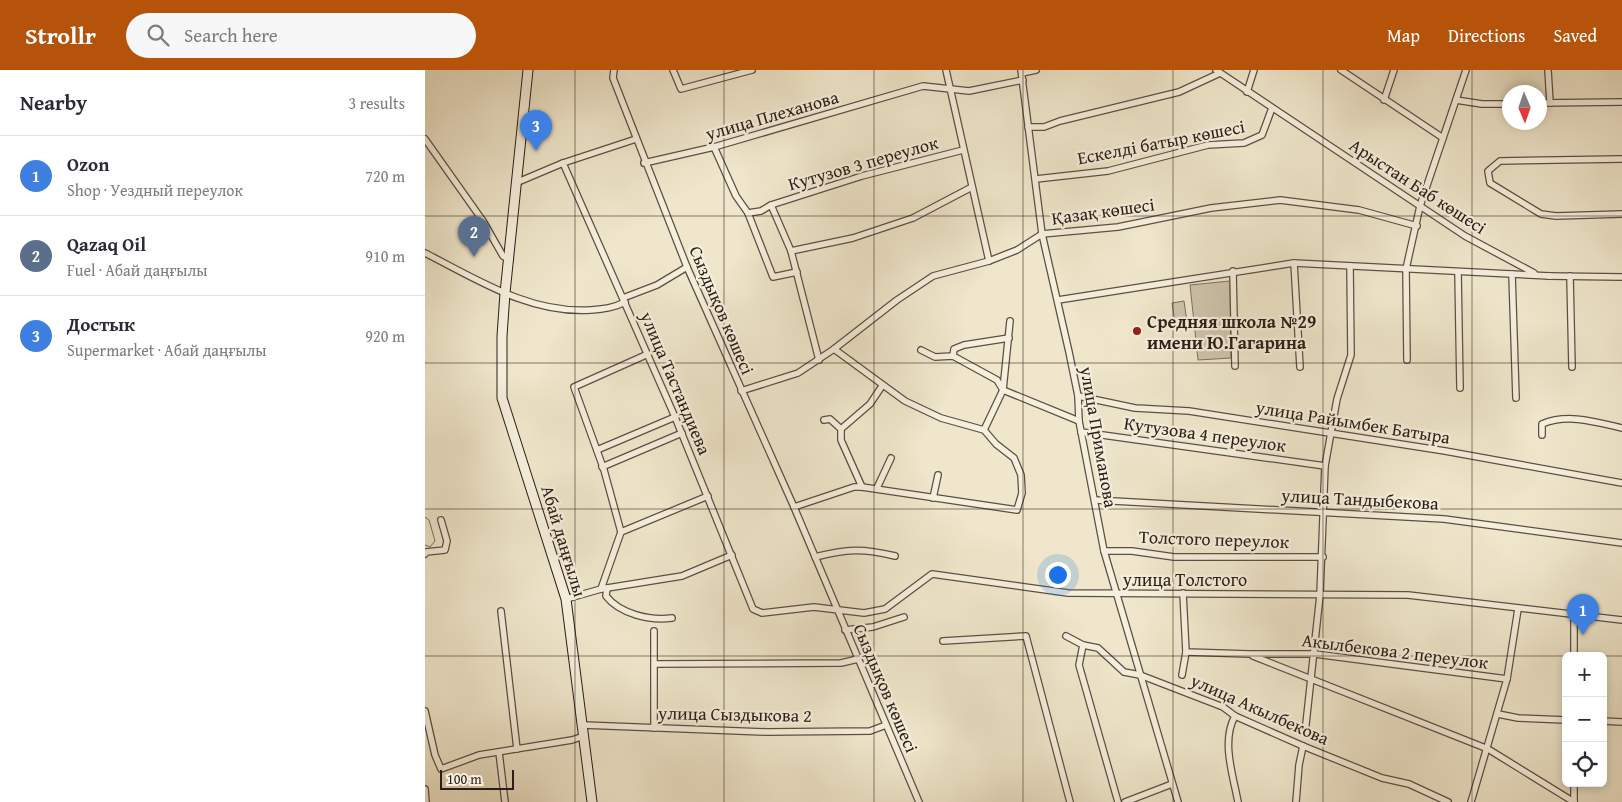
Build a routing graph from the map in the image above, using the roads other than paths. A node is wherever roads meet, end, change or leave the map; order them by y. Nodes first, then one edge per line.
1 (528, 70) edge
2 (614, 70) edge
3 (673, 70) edge
4 (752, 70) edge
5 (946, 70) edge
6 (1036, 70) edge
7 (1254, 70) edge
8 (1341, 70) edge
9 (1394, 70) edge
10 (1466, 70) edge
11 (1548, 70) edge
12 (1218, 71) edge
13 (1022, 74) edge
14 (949, 88) junction
15 (1247, 92) junction
16 (1384, 100) junction
17 (1456, 100) junction
18 (1622, 102) edge
19 (1549, 103) joint
20 (1502, 104) edge
21 (1272, 108) junction
22 (1028, 127) junction
23 (1443, 138) junction
24 (425, 139) edge
25 (636, 139) junction
26 (714, 147) junction
27 (963, 150) junction
28 (1622, 159) edge
29 (563, 162) junction
30 (645, 163) junction
31 (1036, 179) junction
32 (518, 182) junction
33 (972, 187) junction
34 (771, 205) junction
35 (1420, 206) junction
36 (747, 213) junction
37 (1622, 214) edge
38 (1417, 226) junction
39 (1042, 234) junction
40 (791, 251) junction
41 (425, 254) edge
42 (510, 260) junction
43 (989, 261) junction
44 (1294, 263) junction
45 (1350, 266) junction
46 (687, 267) junction
47 (1406, 269) junction
48 (797, 272) junction
49 (1233, 272) junction
50 (1459, 272) junction
51 (1512, 274) junction
52 (1550, 276) junction
53 (1569, 276) junction
54 (1622, 278) edge
55 (505, 293) junction
56 (624, 300) junction
57 (1058, 300) junction
58 (1010, 321) dead end
59 (1009, 338) junction
60 (834, 349) junction
61 (921, 350) dead end
62 (648, 354) junction
63 (953, 356) junction
64 (819, 360) junction
65 (1407, 360) dead end
66 (1235, 366) dead end
67 (1572, 366) dead end
68 (1300, 367) dead end
69 (882, 386) junction
70 (1460, 388) dead end
71 (1003, 390) junction
72 (741, 391) junction
73 (1078, 396) junction
74 (1516, 398) dead end
75 (675, 417) junction
76 (824, 420) dead end
77 (1079, 422) junction
78 (1622, 428) edge
79 (841, 429) junction
80 (985, 430) junction
81 (1081, 432) junction
82 (682, 434) junction
83 (1331, 434) junction
84 (1542, 435) dead end
85 (597, 450) junction
86 (891, 458) dead end
87 (1325, 466) junction
88 (602, 467) junction
89 (938, 475) dead end
90 (1622, 483) edge
91 (862, 487) junction
92 (877, 488) junction
93 (708, 496) junction
94 (933, 498) junction
95 (1095, 500) junction
96 (794, 507) junction
97 (1323, 512) junction
98 (441, 520) dead end
99 (621, 532) junction
100 (1622, 543) edge
101 (1104, 551) junction
102 (425, 554) edge
103 (732, 555) junction
104 (895, 556) dead end
105 (815, 557) junction
106 (1323, 557) junction
107 (604, 588) junction
108 (1117, 593) junction
109 (1183, 593) junction
110 (1321, 595) junction
111 (566, 599) junction
112 (836, 608) junction
113 (1518, 609) junction
114 (501, 611) dead end
115 (762, 613) joint
116 (1574, 615) junction
117 (904, 617) dead end
118 (672, 618) dead end
119 (1622, 620) edge
120 (654, 630) dead end
121 (845, 630) junction
122 (1066, 636) dead end
123 (943, 641) dead end
124 (1083, 645) junction
125 (1186, 652) junction
126 (1574, 652) edge
127 (1249, 654) junction
128 (1272, 654) junction
129 (1315, 654) junction
130 (857, 659) junction
131 (655, 664) junction
132 (1272, 664) junction
133 (1141, 675) junction
134 (1182, 675) dead end
135 (1507, 679) junction
136 (1311, 680) junction
137 (425, 712) edge
138 (1498, 714) junction
139 (1235, 716) junction
140 (1562, 720) edge
141 (1607, 721) edge
142 (1622, 722) edge
143 (583, 725) junction
144 (886, 725) junction
145 (655, 728) junction
146 (1305, 733) dead end
147 (584, 736) junction
148 (1303, 746) junction
149 (517, 749) junction
150 (1488, 749) junction
151 (499, 752) junction
152 (1172, 784) junction
153 (1574, 787) edge
154 (425, 789) edge
155 (427, 802) edge
156 (505, 802) edge
157 (592, 802) edge
158 (919, 802) edge
159 (1070, 802) edge
160 (1119, 802) edge
161 (1125, 802) edge
162 (1178, 802) edge
163 (1238, 802) edge
164 (1296, 802) edge
165 (1447, 802) edge
166 (1471, 802) edge
167 (1574, 802) edge

1 - 32 street, Абай даңғылы
2 - 25 street, Сыздықов көшесі
3 - 4 street
5 - 14 street
6 - 13 street, улица Плеханова
7 - 15 street
8 - 16 street
9 - 16 street
10 - 17 street
11 - 19 street
12 - 15 street, Арыстан Баб көшесі
12 - 22 street
13 - 14 street, улица Плеханова
13 - 22 street, улица Приманова
14 - 26 street, улица Плеханова
14 - 27 street
15 - 21 street, Арыстан Баб көшесі
16 - 23 street
17 - 20 street
17 - 23 street
18 - 19 street
21 - 31 street, Ескелді батыр көшесі
21 - 35 street, Арыстан Баб көшесі
22 - 31 street, улица Приманова
23 - 35 street
24 - 42 street
25 - 29 street
25 - 30 street, Сыздықов көшесі
26 - 30 street, улица Плеханова
26 - 36 street
27 - 33 street
27 - 34 street, Кутузов 3 переулок
28 - 37 street
29 - 32 street
29 - 56 street, улица Тастандиева
30 - 46 street, Сыздықов көшесі
31 - 39 street, улица Приманова
32 - 42 street, Абай даңғылы
33 - 40 street
33 - 43 street
34 - 36 street, Кутузов 3 переулок
34 - 40 street, Кутузов 3 переулок
35 - 38 street
35 - 52 street, Арыстан Баб көшесі
36 - 48 street
38 - 39 street, Қазақ көшесі
38 - 47 street
39 - 43 street, Қазақ көшесі
39 - 57 street, улица Приманова
40 - 48 street, Кутузов 3 переулок
41 - 55 street
42 - 55 street, Абай даңғылы
43 - 60 street, Қазақ көшесі
44 - 45 street
44 - 49 street
44 - 68 street
45 - 47 street
45 - 83 street
46 - 56 street
46 - 72 street, Сыздықов көшесі
47 - 50 street
47 - 65 street
48 - 64 street, Кутузов 3 переулок
49 - 57 street
49 - 66 street
50 - 51 street
50 - 70 street
51 - 52 street
51 - 74 street
52 - 53 street, Арыстан Баб көшесі
53 - 54 street, Арыстан Баб көшесі
53 - 67 street
55 - 56 street
55 - 111 street, Абай даңғылы
56 - 62 street, улица Тастандиева
57 - 73 street, улица Приманова
58 - 59 street
59 - 63 street
59 - 71 street
60 - 64 street, Қазақ көшесі
60 - 69 street
61 - 63 street
62 - 75 street, улица Тастандиева
62 - 85 street
63 - 71 street
64 - 72 street, Қазақ көшесі
69 - 79 street
69 - 80 street
71 - 77 street
71 - 80 street
72 - 96 street, Сыздықов көшесі
73 - 77 street, улица Приманова
73 - 83 street, улица Райымбек Батыра
75 - 82 street, улица Тастандиева
75 - 85 street
76 - 79 street
77 - 81 street, улица Приманова
78 - 84 street
79 - 91 street
80 - 94 street
81 - 87 street, Кутузова 4 переулок
81 - 95 street, улица Приманова
82 - 88 street
82 - 93 street, улица Тастандиева
83 - 87 street
83 - 90 street, улица Райымбек Батыра
85 - 88 street
86 - 92 street
87 - 97 street
88 - 99 street
89 - 94 street
91 - 92 street
91 - 96 street
92 - 94 street
93 - 99 street
93 - 103 street, улица Тастандиева
95 - 97 street, улица Тандыбекова
95 - 101 street, улица Приманова
96 - 105 street, Сыздықов көшесі
97 - 100 street, улица Тандыбекова
97 - 106 street
98 - 102 street
99 - 107 street
101 - 106 street, Толстого переулок
101 - 108 street, улица Приманова
103 - 107 street
103 - 115 street, улица Тастандиева
104 - 105 street
105 - 112 street, Сыздықов көшесі
106 - 110 street
107 - 111 street
107 - 118 street
108 - 109 street, улица Толстого
108 - 112 street, улица Толстого
108 - 133 street, улица Приманова
109 - 110 street, улица Толстого
109 - 125 street
110 - 113 street, улица Толстого
110 - 129 street
111 - 143 street, Абай даңғылы
112 - 115 street, улица Толстого
112 - 121 street, Сыздықов көшесі
113 - 116 street, улица Толстого
113 - 135 street, Акылбекова 2 переулок
114 - 149 street
116 - 119 street, улица Толстого
116 - 126 street
117 - 121 street
120 - 131 street
121 - 130 street, Сыздықов көшесі
122 - 124 street, улица Акылбекова
123 - 159 street
124 - 133 street, улица Акылбекова
124 - 160 street
125 - 127 street, Акылбекова 2 переулок
125 - 134 street
127 - 128 street, Акылбекова 2 переулок
127 - 132 street, Акылбекова 2 переулок
128 - 129 street, Акылбекова 2 переулок
128 - 132 street
129 - 135 street, Акылбекова 2 переулок
129 - 136 street
130 - 131 street
130 - 144 street, Сыздықов көшесі
131 - 145 street
132 - 136 street, Акылбекова 2 переулок
133 - 139 street, улица Акылбекова
133 - 152 street, улица Приманова
135 - 138 street, Акылбекова 2 переулок
136 - 146 street
136 - 150 street, Акылбекова 2 переулок
137 - 151 street
138 - 140 street
138 - 150 street, Акылбекова 2 переулок
139 - 148 street, улица Акылбекова
139 - 163 street
141 - 142 street
143 - 145 street, улица Сыздыкова 2
143 - 147 street, Абай даңғылы
144 - 145 street, улица Сыздыкова 2
144 - 158 street, Сыздықов көшесі
147 - 149 street
147 - 157 street, Абай даңғылы
148 - 164 street
148 - 165 street, улица Акылбекова
149 - 151 street
150 - 166 street, Акылбекова 2 переулок
150 - 167 street, Акылбекова 2 переулок
151 - 156 street
152 - 161 street
152 - 162 street, улица Приманова
153 - 167 street
154 - 155 street

